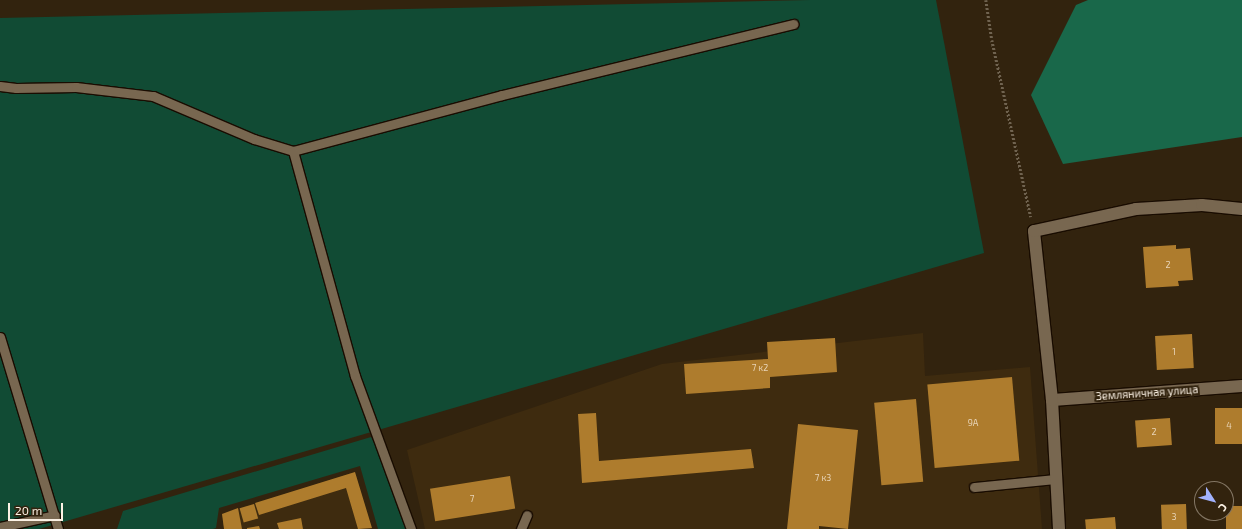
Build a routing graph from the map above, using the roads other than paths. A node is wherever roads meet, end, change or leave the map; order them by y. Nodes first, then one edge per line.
1 (793, 24) dead end
2 (0, 86) edge
3 (293, 151) junction
4 (1242, 210) edge
5 (0, 337) edge
6 (1242, 386) edge
7 (1052, 400) junction
8 (1056, 479) junction
9 (974, 486) dead end
10 (55, 515) junction
11 (527, 515) dead end
12 (0, 528) edge
13 (58, 529) edge
14 (411, 529) edge
15 (521, 529) edge
16 (1059, 529) edge

1 - 3 lane
2 - 3 lane
3 - 14 lane
4 - 7 street
5 - 10 lane
6 - 7 street, Земляничная улица
7 - 8 street
8 - 9 lane
8 - 16 street
10 - 12 lane
10 - 13 lane
11 - 15 lane

